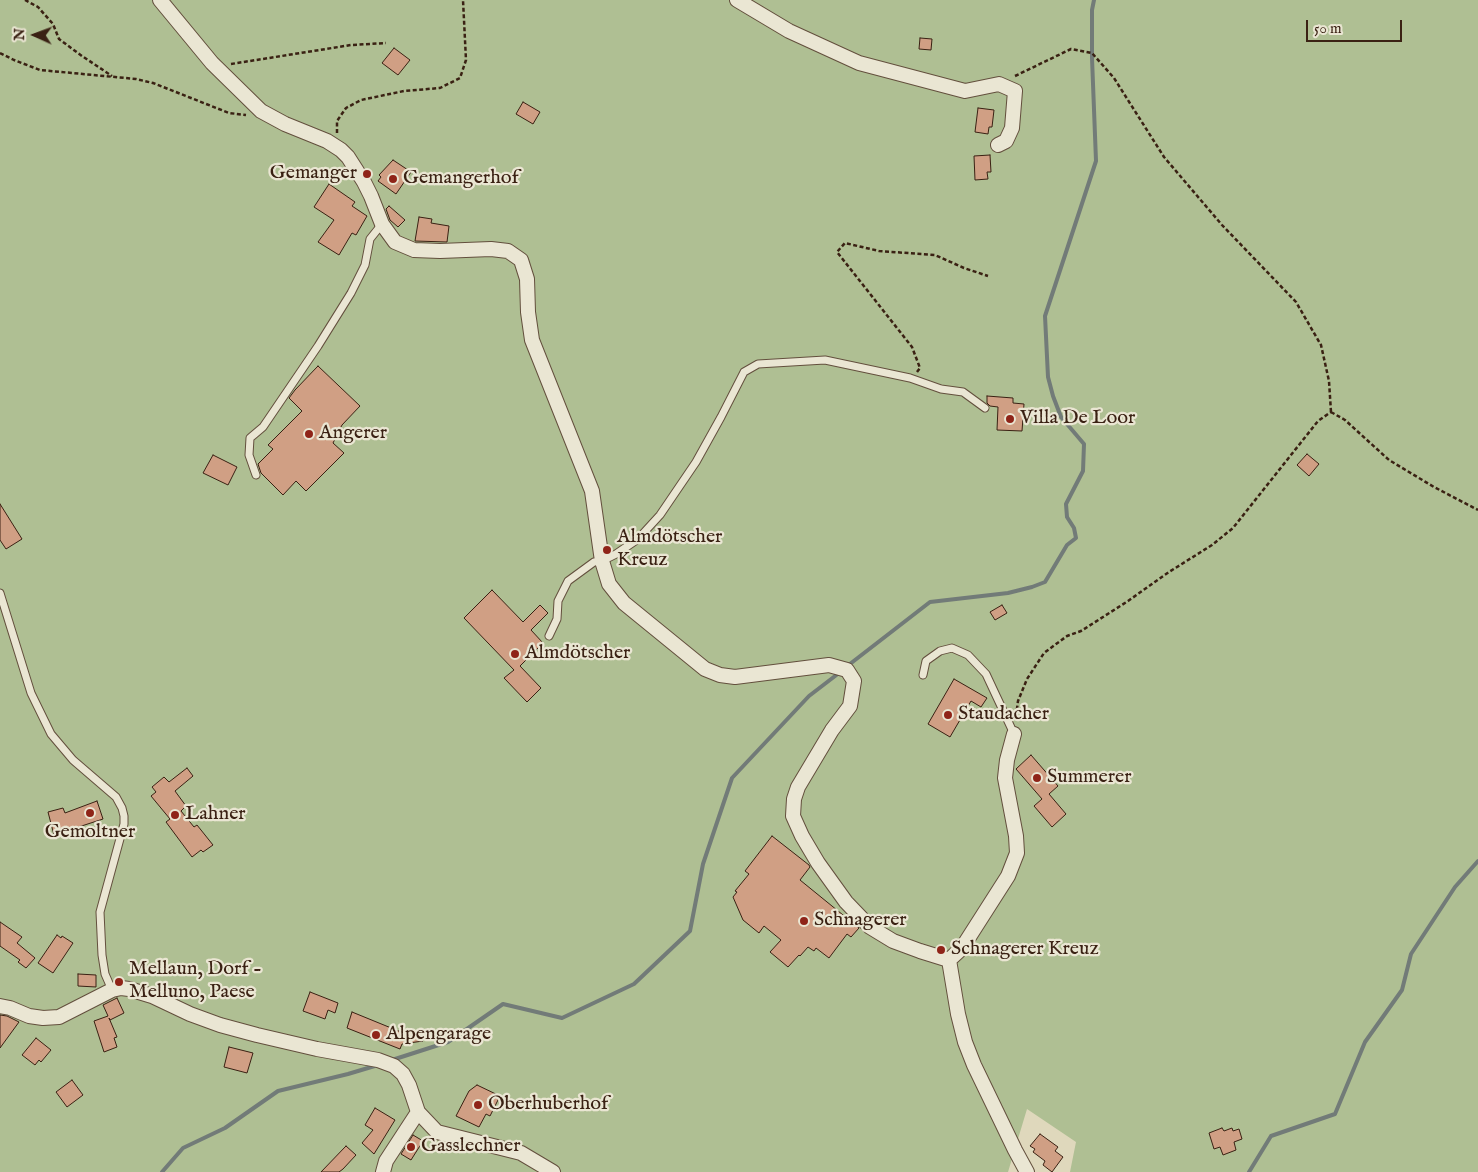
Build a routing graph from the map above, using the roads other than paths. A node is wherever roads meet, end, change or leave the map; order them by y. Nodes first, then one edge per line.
1 (160, 0) edge
2 (737, 0) edge
3 (998, 145) dead end
4 (382, 224) junction
5 (985, 408) dead end
6 (256, 475) dead end
7 (602, 561) junction
8 (0, 593) edge
9 (549, 636) dead end
10 (923, 675) dead end
11 (1014, 734) joint
12 (949, 960) junction
13 (112, 990) junction
14 (0, 1006) edge
15 (418, 1112) junction
16 (384, 1167) edge
17 (374, 1172) edge
18 (553, 1172) edge
19 (1027, 1172) edge

1 - 4 street
2 - 3 street
4 - 6 lane
4 - 7 street
5 - 7 lane
7 - 9 lane
7 - 12 street
8 - 13 lane
10 - 11 lane
11 - 12 street
12 - 19 street
13 - 14 street
13 - 15 street
15 - 16 street
15 - 18 street
16 - 17 street

